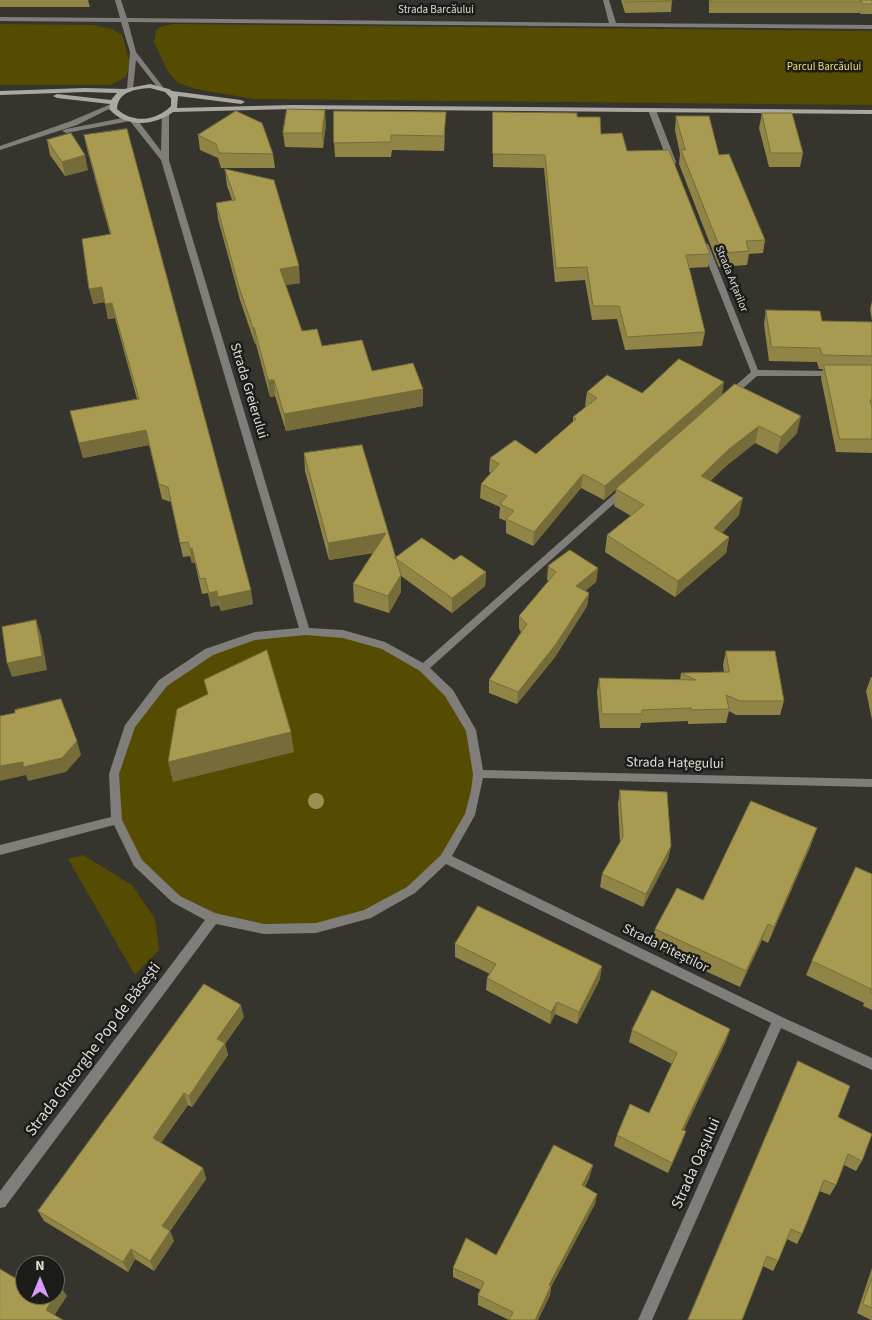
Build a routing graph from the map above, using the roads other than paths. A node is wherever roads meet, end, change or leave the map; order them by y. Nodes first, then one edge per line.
1 (118, 0) edge
2 (606, 0) edge
3 (0, 19) edge
4 (124, 20) junction
5 (613, 24) junction
6 (872, 27) edge
7 (133, 52) junction
8 (160, 88) junction
9 (128, 90) junction
10 (19, 92) junction
11 (0, 93) edge
12 (172, 93) junction
13 (113, 103) junction
14 (292, 107) junction
15 (172, 110) junction
16 (652, 110) junction
17 (872, 112) edge
18 (165, 115) junction
19 (131, 120) junction
20 (40, 136) junction
21 (0, 148) edge
22 (165, 160) junction
23 (677, 174) edge
24 (702, 237) edge
25 (755, 373) junction
26 (843, 374) edge
27 (726, 399) edge
28 (630, 484) edge
29 (305, 631) junction
30 (424, 668) junction
31 (478, 774) junction
32 (872, 783) edge
33 (117, 820) junction
34 (0, 850) edge
35 (445, 858) junction
36 (213, 918) junction
37 (778, 1021) junction
38 (872, 1064) edge
39 (0, 1202) edge
40 (645, 1320) edge

1 - 4 street
2 - 5 street
3 - 4 street, Strada Barcăului
4 - 5 street, Strada Barcăului
4 - 7 street
5 - 6 street, Strada Barcăului
7 - 8 street
7 - 9 street
8 - 9 street
8 - 12 street
9 - 10 street
9 - 13 street
10 - 11 street
10 - 13 street
12 - 14 street
12 - 15 street
13 - 19 street
13 - 20 street
14 - 15 street
14 - 16 street
15 - 18 street
16 - 17 street
16 - 23 street
18 - 19 street
18 - 22 street, Strada Greierului
19 - 20 street
19 - 22 street, Strada Greierului
20 - 21 street
22 - 29 street, Strada Greierului
24 - 25 street, Strada Arțarilor
25 - 26 street
25 - 27 street
28 - 30 street
29 - 30 street
29 - 33 street
30 - 31 street
31 - 32 street, Strada Hațegului
31 - 35 street
33 - 34 street
33 - 36 street
35 - 36 street
35 - 37 street, Strada Piteștilor
36 - 39 street, Strada Gheorghe Pop de Băsești
37 - 38 street, Strada Piteștilor
37 - 40 street, Strada Oașului

